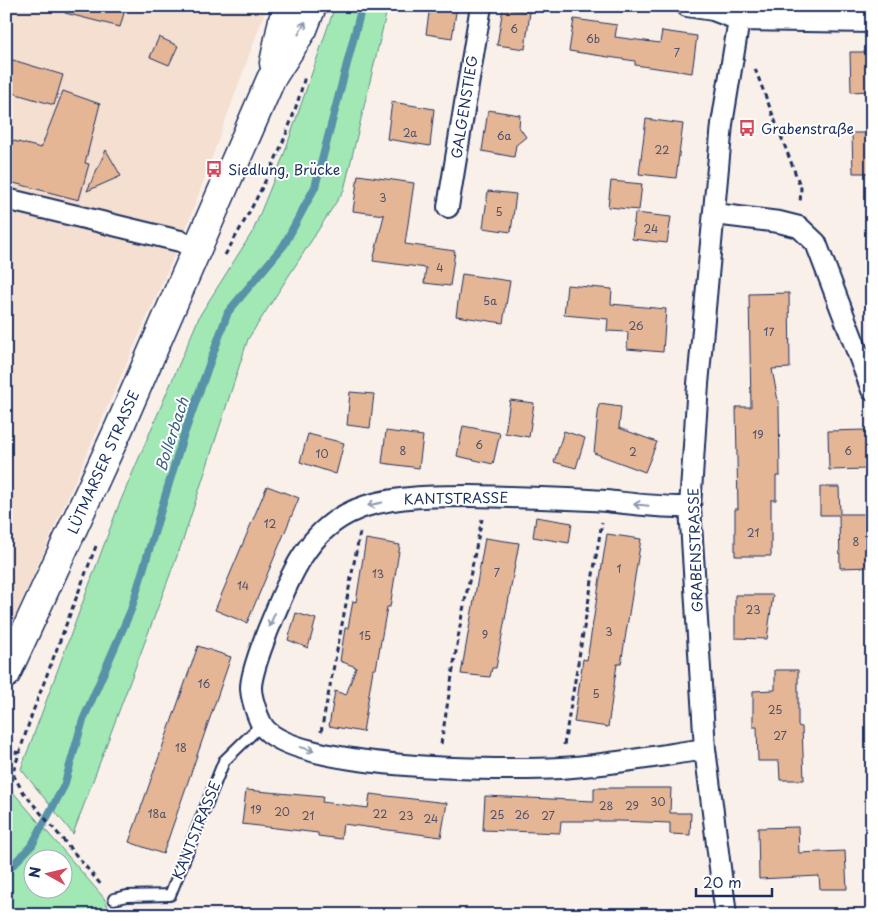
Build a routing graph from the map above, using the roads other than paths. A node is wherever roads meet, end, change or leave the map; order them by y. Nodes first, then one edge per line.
1 (288, 6) edge
2 (312, 6) edge
3 (481, 6) edge
4 (687, 6) edge
5 (738, 13) edge
6 (872, 22) edge
7 (271, 79) junction
8 (6, 199) edge
9 (448, 207) dead end
10 (714, 214) junction
11 (197, 249) junction
12 (872, 390) edge
13 (690, 507) junction
14 (6, 674) edge
15 (261, 725) junction
16 (705, 749) junction
17 (114, 899) road end
18 (726, 915) edge

1 - 7 main road, LÜTMARSER STRASSE
7 -> 2 main road, LÜTMARSER STRASSE
3 - 9 street, GALGENSTIEG
4 - 5 street
5 - 6 street
5 - 10 street, GRABENSTRASSE
7 - 11 main road, LÜTMARSER STRASSE
8 - 11 street
10 - 12 street
10 - 13 street, GRABENSTRASSE
11 - 14 main road, LÜTMARSER STRASSE
13 -> 15 street, KANTSTRASSE
13 - 16 street, GRABENSTRASSE
15 -> 16 street
15 - 17 lane, KANTSTRASSE
16 - 18 street, GRABENSTRASSE

